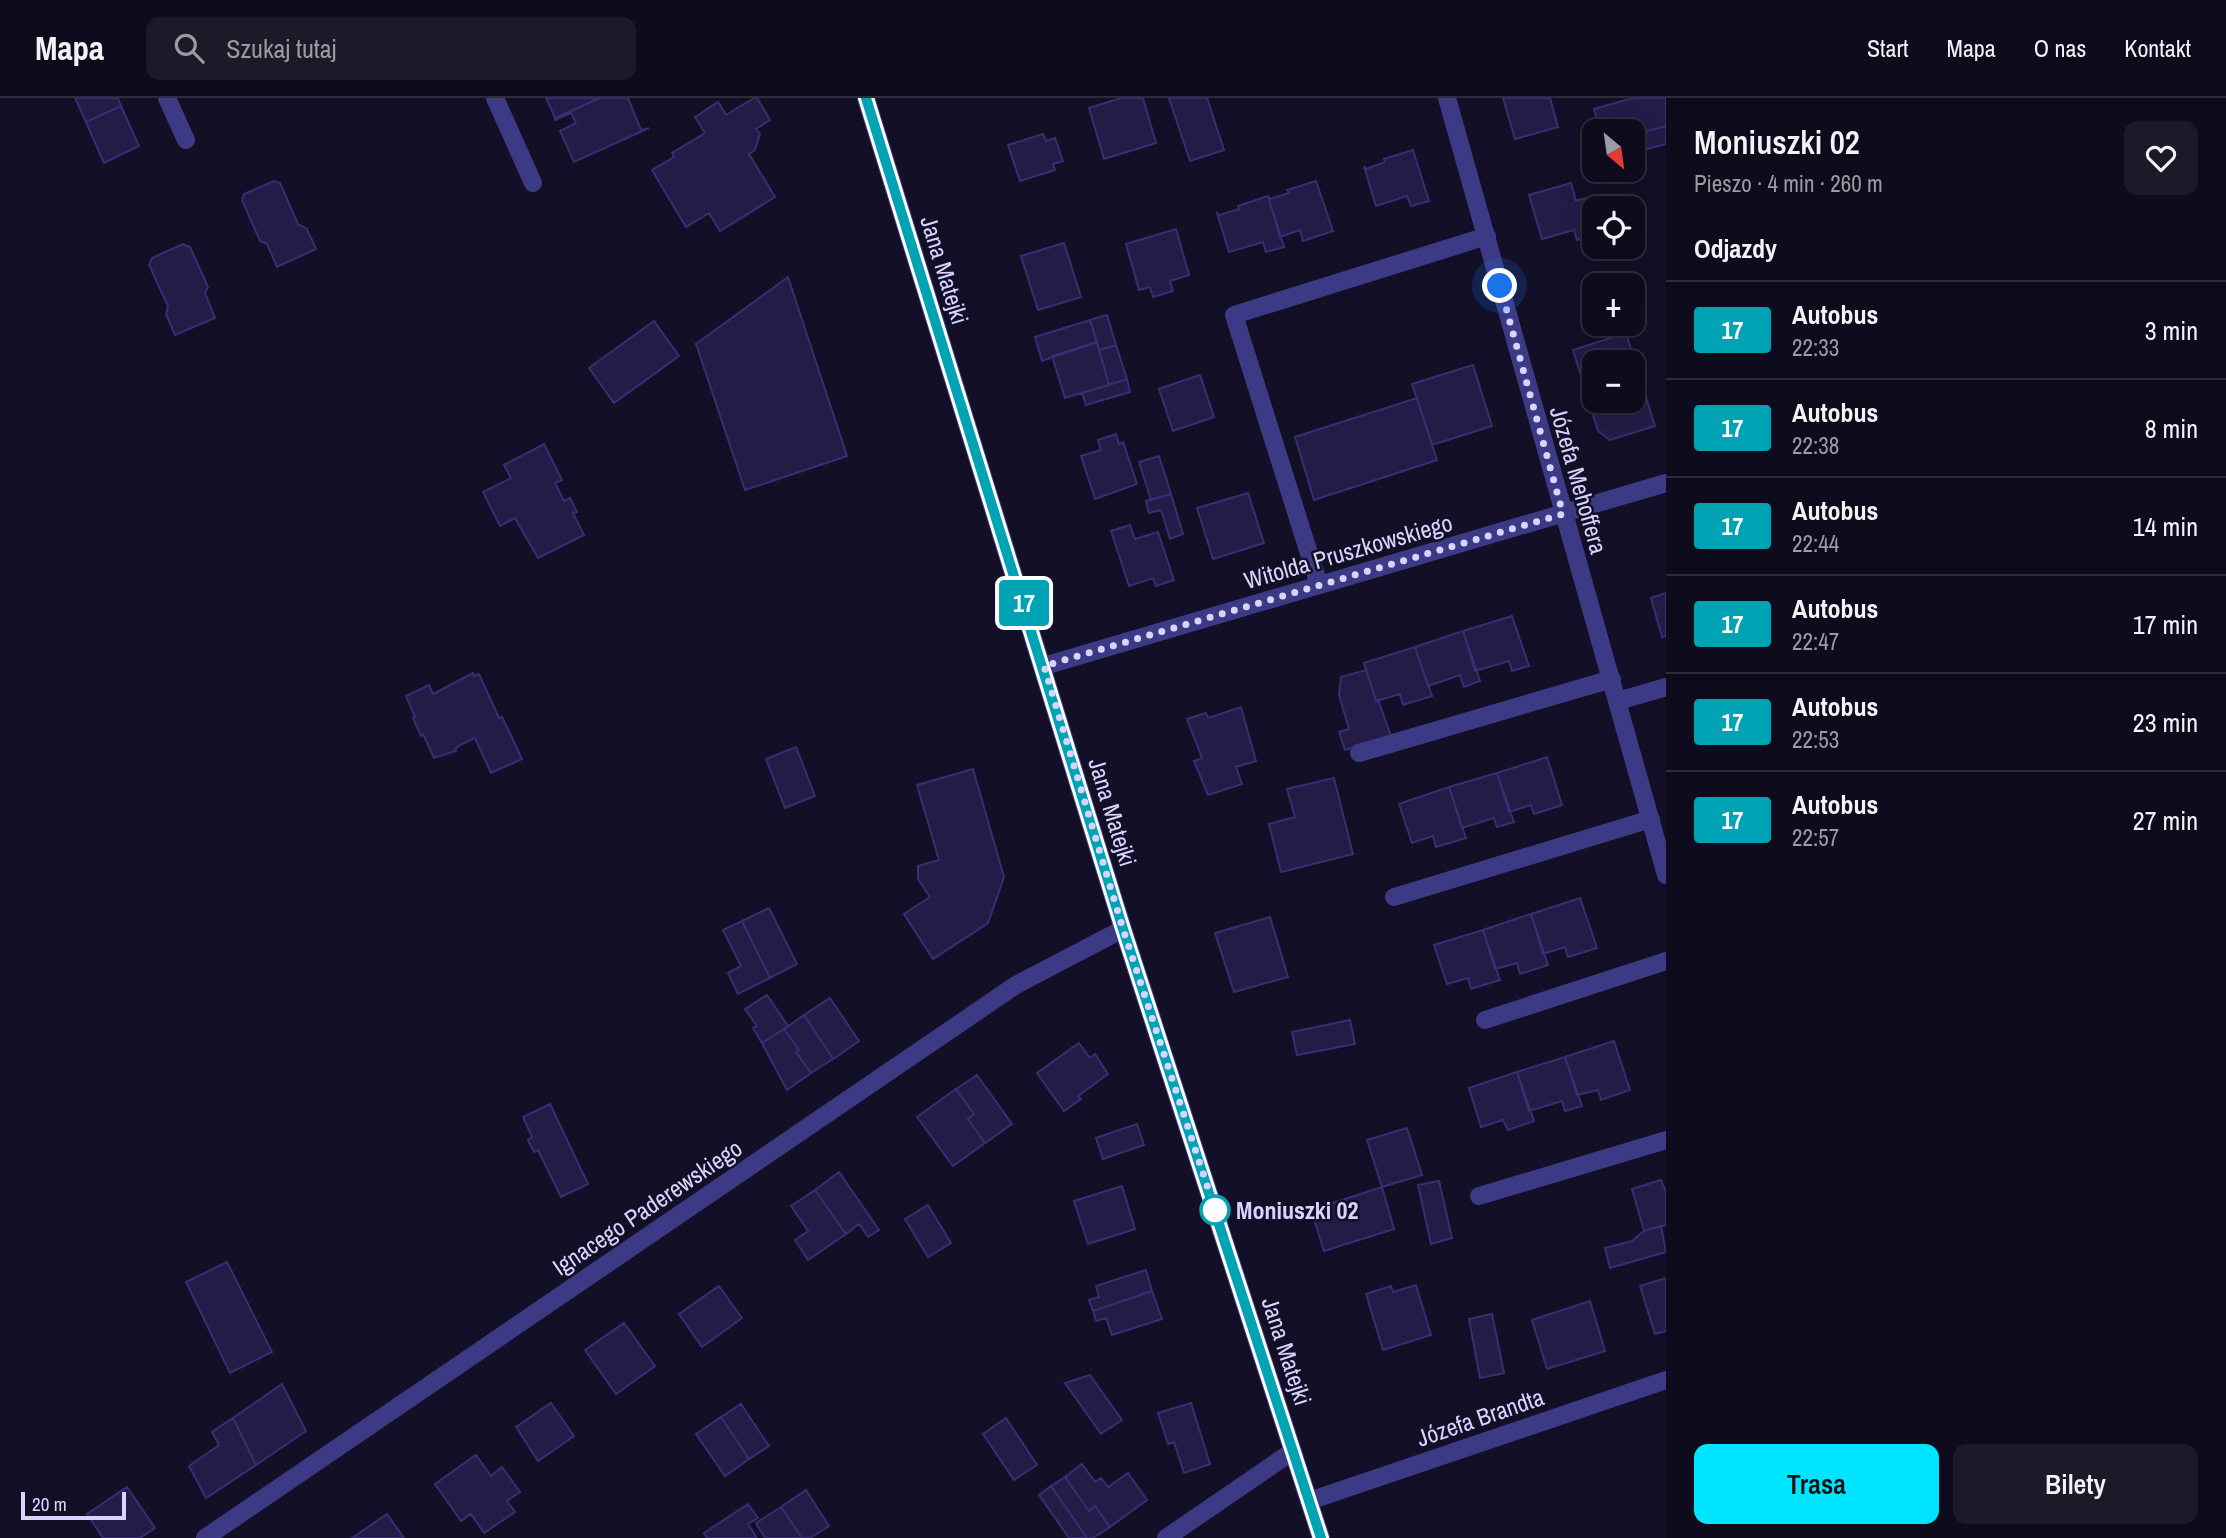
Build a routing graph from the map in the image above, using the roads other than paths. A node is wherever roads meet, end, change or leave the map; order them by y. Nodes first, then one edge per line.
1 (167, 98) edge
2 (495, 98) edge
3 (866, 98) edge
4 (1447, 98) edge
5 (186, 139) dead end
6 (533, 183) dead end
7 (1487, 236) junction
8 (1666, 483) edge
9 (1563, 514) junction
10 (1319, 585) junction
11 (1044, 666) junction
12 (1612, 679) junction
13 (1666, 687) edge
14 (1618, 701) junction
15 (1359, 753) dead end
16 (1651, 819) junction
17 (1665, 868) edge
18 (1394, 897) dead end
19 (1123, 929) junction
20 (1666, 961) edge
21 (1485, 1020) dead end
22 (1666, 1140) edge
23 (1479, 1196) dead end
24 (1666, 1380) edge
25 (1293, 1451) junction
26 (1309, 1501) junction
27 (205, 1538) edge
28 (1166, 1538) edge
29 (1321, 1538) edge

1 - 5 street
2 - 6 street
3 - 11 street, Jana Matejki
4 - 7 street, Józefa Mehoffera
7 - 9 street, Józefa Mehoffera
7 - 10 street
8 - 9 street, Witolda Pruszkowskiego
9 - 10 street, Witolda Pruszkowskiego
9 - 12 street, Józefa Mehoffera
10 - 11 street, Witolda Pruszkowskiego
11 - 19 street, Jana Matejki
12 - 14 street, Józefa Mehoffera
12 - 15 street
13 - 14 street
14 - 16 street, Józefa Mehoffera
16 - 17 street, Józefa Mehoffera
16 - 18 street
19 - 25 street, Jana Matejki
19 - 27 street, Ignacego Paderewskiego
20 - 21 street
22 - 23 street
24 - 26 street, Józefa Brandta
25 - 26 street, Jana Matejki
25 - 28 street
26 - 29 street, Jana Matejki

